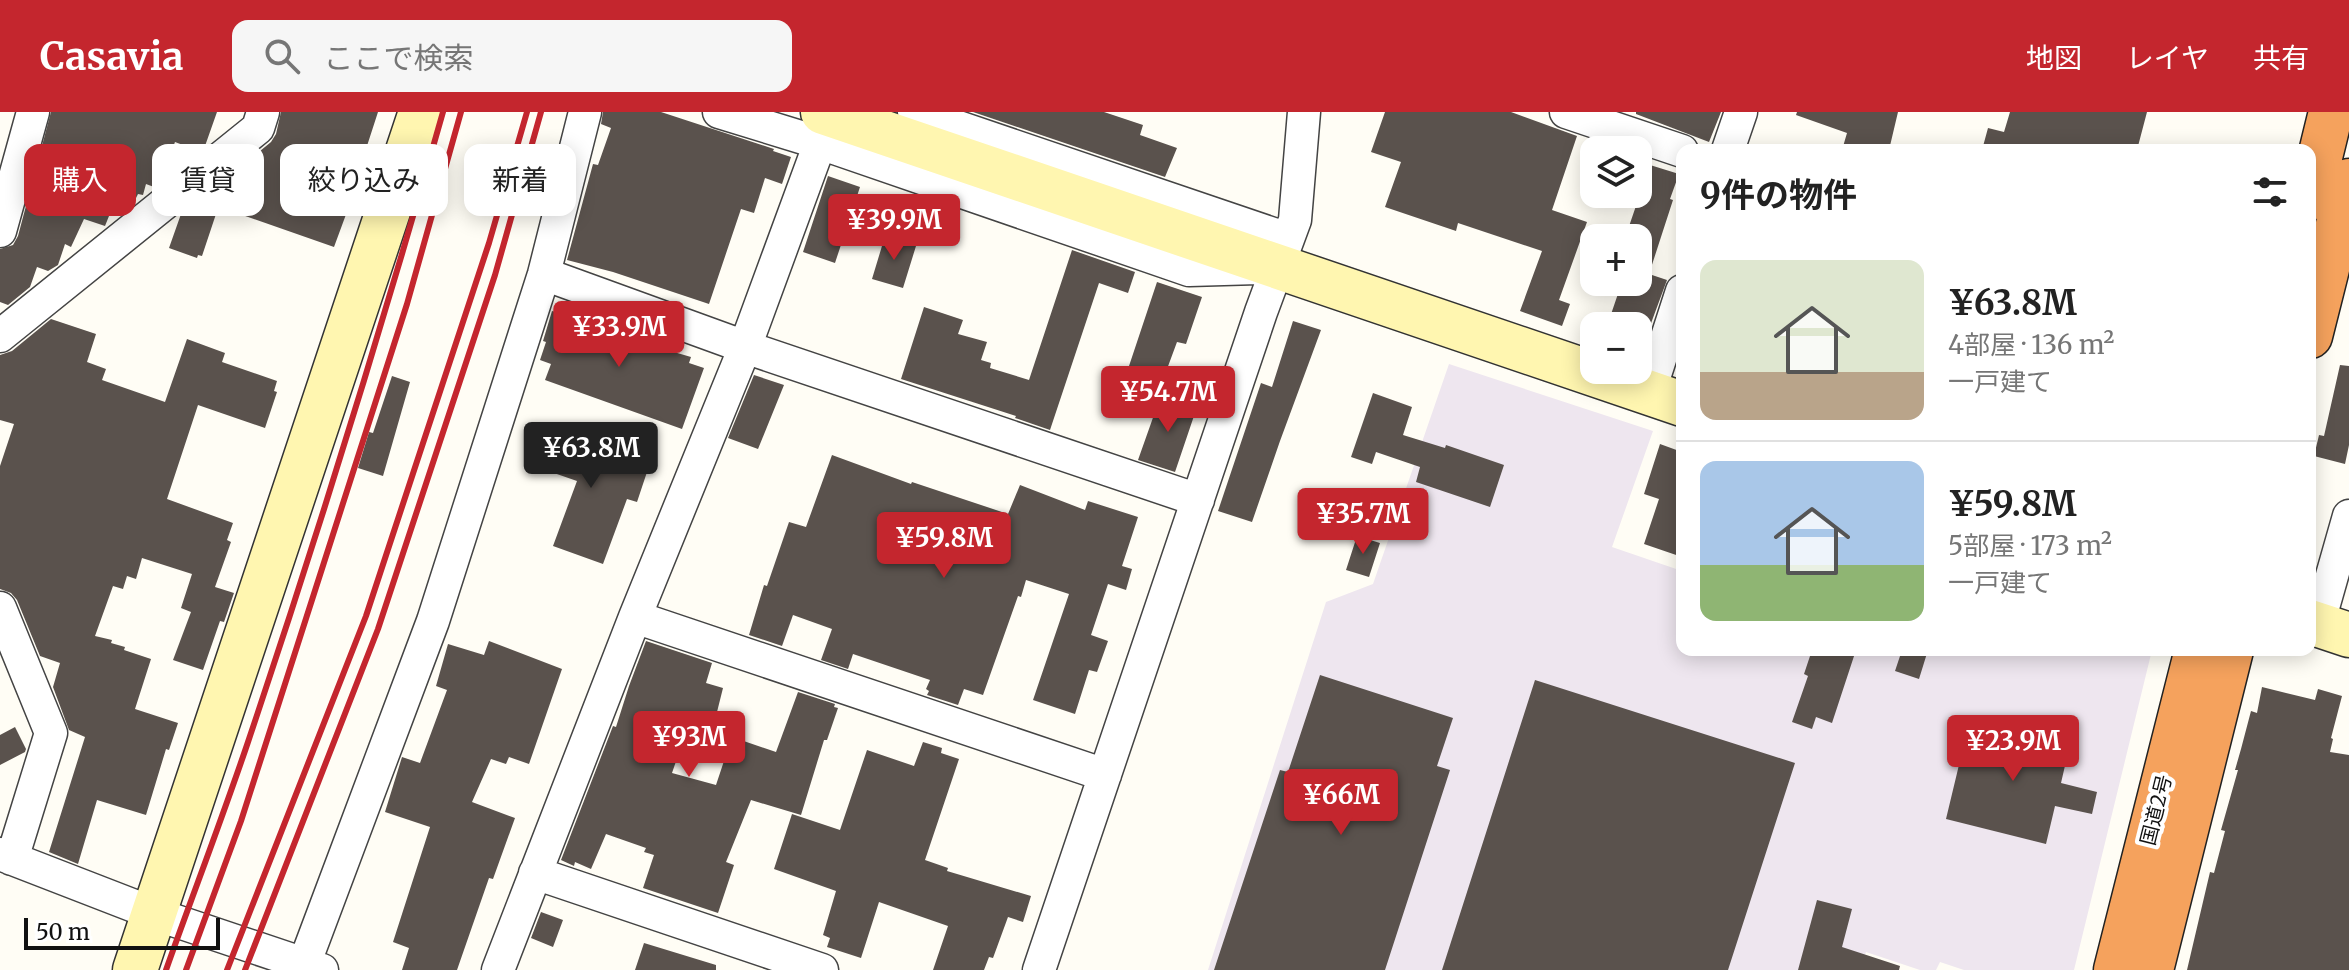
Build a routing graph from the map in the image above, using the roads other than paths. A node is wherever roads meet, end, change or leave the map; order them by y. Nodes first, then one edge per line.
1 (33, 112) edge
2 (263, 112) edge
3 (421, 112) edge
4 (585, 112) edge
5 (719, 112) edge
6 (914, 112) edge
7 (1304, 112) edge
8 (1566, 112) edge
9 (1741, 112) edge
10 (2331, 112) edge
11 (821, 128) edge
12 (1730, 144) edge
13 (1676, 149) edge
14 (2316, 173) edge
15 (2349, 181) edge
16 (0, 231) edge
17 (1283, 253) junction
18 (544, 274) junction
19 (2316, 312) edge
20 (1676, 329) edge
21 (0, 336) edge
22 (745, 347) junction
23 (1665, 398) edge
24 (1198, 500) junction
25 (2349, 516) edge
26 (0, 608) edge
27 (635, 617) junction
28 (2326, 627) edge
29 (2195, 656) edge
30 (2230, 656) edge
31 (1105, 775) junction
32 (6, 856) edge
33 (535, 873) junction
34 (155, 914) junction
35 (310, 968) edge
36 (135, 970) edge
37 (498, 970) edge
38 (822, 970) edge
39 (1039, 970) edge
40 (2116, 970) edge
41 (2151, 970) edge

1 - 16 street
2 - 21 street
3 - 34 street
4 - 18 street
5 - 11 street
6 - 17 street
7 - 17 street
8 - 13 street
9 - 12 street
10 - 14 highway
11 - 17 street
11 - 22 street
15 - 19 highway
17 - 23 street
17 - 24 street
18 - 22 street
18 - 35 street
20 - 23 street
22 - 24 street
22 - 27 street
24 - 31 street
25 - 28 street
26 - 32 street
27 - 31 street
27 - 33 street
29 - 40 highway, 国道2号
30 - 41 highway, 国道2号
31 - 39 street
32 - 34 street
33 - 37 street
33 - 38 street
34 - 35 street
34 - 36 street

